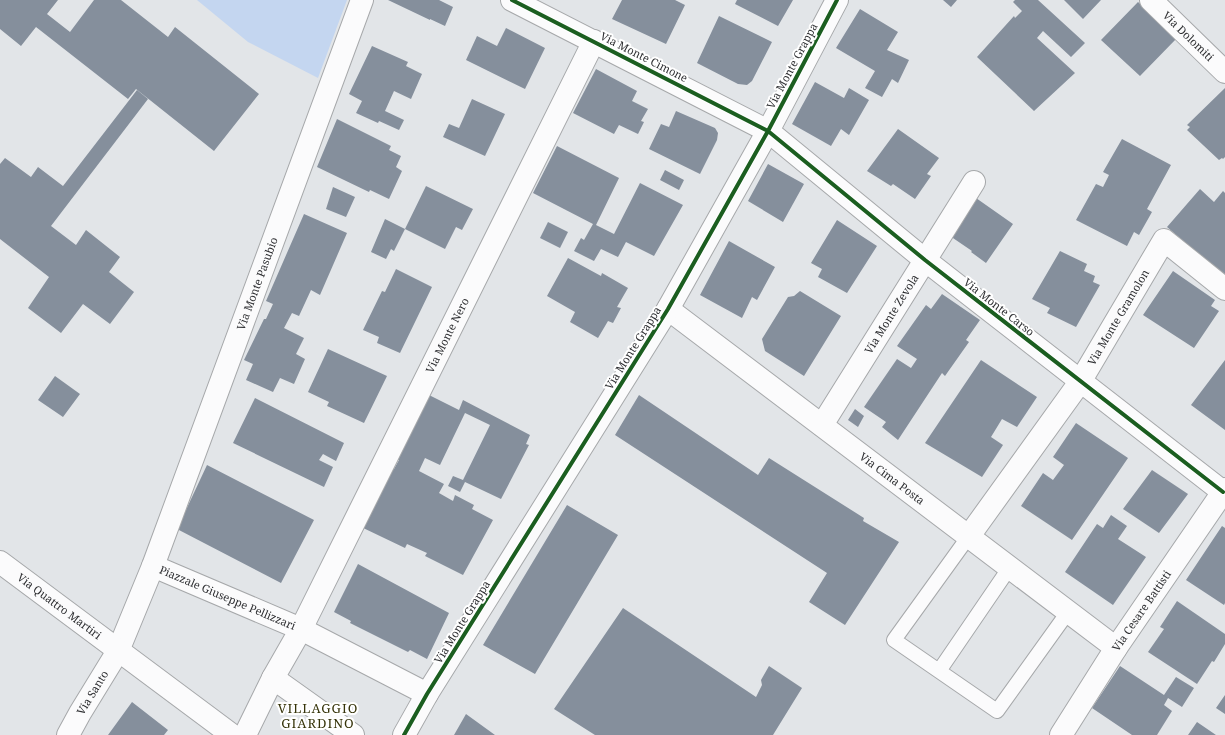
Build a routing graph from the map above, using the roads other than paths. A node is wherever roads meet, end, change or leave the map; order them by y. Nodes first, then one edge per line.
1 (362, 0) edge
2 (512, 0) edge
3 (837, 0) edge
4 (1151, 0) edge
5 (594, 42) junction
6 (1225, 72) edge
7 (768, 131) junction
8 (974, 182) dead end
9 (925, 260) junction
10 (1225, 290) edge
11 (668, 310) junction
12 (1080, 382) junction
13 (822, 425) junction
14 (1224, 491) edge
15 (968, 536) junction
16 (0, 562) edge
17 (154, 566) junction
18 (1010, 567) junction
19 (1068, 612) junction
20 (301, 629) junction
21 (1116, 648) junction
22 (118, 650) junction
23 (939, 671) junction
24 (273, 678) junction
25 (427, 694) junction
26 (68, 735) edge
27 (232, 735) edge
28 (245, 735) edge
29 (353, 735) edge
30 (404, 735) edge
31 (1061, 735) edge

1 - 17 street, Via Monte Pasubio
2 - 5 street, Via Monte Cimone
3 - 7 street, Via Monte Grappa
4 - 6 street, Via Dolomiti
5 - 7 street, Via Monte Cimone
5 - 20 street, Via Monte Nero
7 - 9 street, Via Monte Carso
7 - 11 street, Via Monte Grappa
8 - 9 street, Via Monte Zevola
9 - 12 street, Via Monte Carso
9 - 13 street, Via Monte Zevola
10 - 12 street, Via Monte Gramolon
11 - 13 street, Via Cima Posta
11 - 25 street, Via Monte Grappa
12 - 14 street, Via Monte Carso
12 - 15 street, Via Monte Gramolon
13 - 15 street, Via Cima Posta
14 - 21 street, Via Cesare Battisti
15 - 18 street, Via Cima Posta
15 - 23 lane
16 - 22 street, Via Quattro Martiri
17 - 20 street, Piazzale Giuseppe Pellizzari
17 - 22 street, Via Monte Pasubio
18 - 19 street, Via Cima Posta
18 - 23 lane
19 - 21 street, Via Cima Posta
19 - 23 lane
20 - 24 street, Piazzale Giuseppe Pellizzari
20 - 25 street, Piazzale Giuseppe Pellizzari
21 - 31 street, Via Cesare Battisti
22 - 26 street, Via Santo
22 - 27 street, Via Quattro Martiri
24 - 28 street, Piazzale Giuseppe Pellizzari
24 - 29 street
25 - 30 street, Via Monte Grappa

